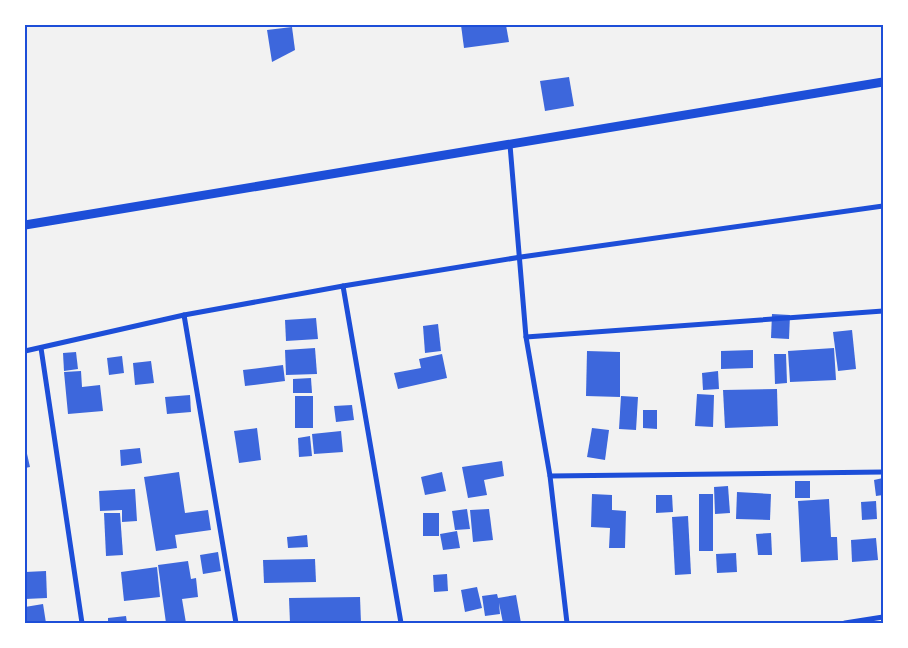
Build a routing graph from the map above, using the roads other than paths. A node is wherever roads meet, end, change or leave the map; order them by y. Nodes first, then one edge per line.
1 (883, 82) edge
2 (510, 144) junction
3 (883, 206) edge
4 (25, 225) edge
5 (521, 257) junction
6 (343, 286) junction
7 (883, 311) edge
8 (184, 315) junction
9 (526, 337) junction
10 (41, 348) junction
11 (25, 351) edge
12 (883, 472) edge
13 (550, 476) junction
14 (883, 617) edge
15 (82, 623) edge
16 (236, 623) edge
17 (401, 623) edge
18 (567, 623) edge
19 (846, 623) edge

1 - 2 street
2 - 4 street
2 - 5 street
3 - 5 street
5 - 6 street
5 - 9 street
6 - 8 street
6 - 17 street
7 - 9 street
8 - 10 street
8 - 16 street
9 - 13 street
10 - 11 street
10 - 15 street
12 - 13 street
13 - 18 street
14 - 19 street

